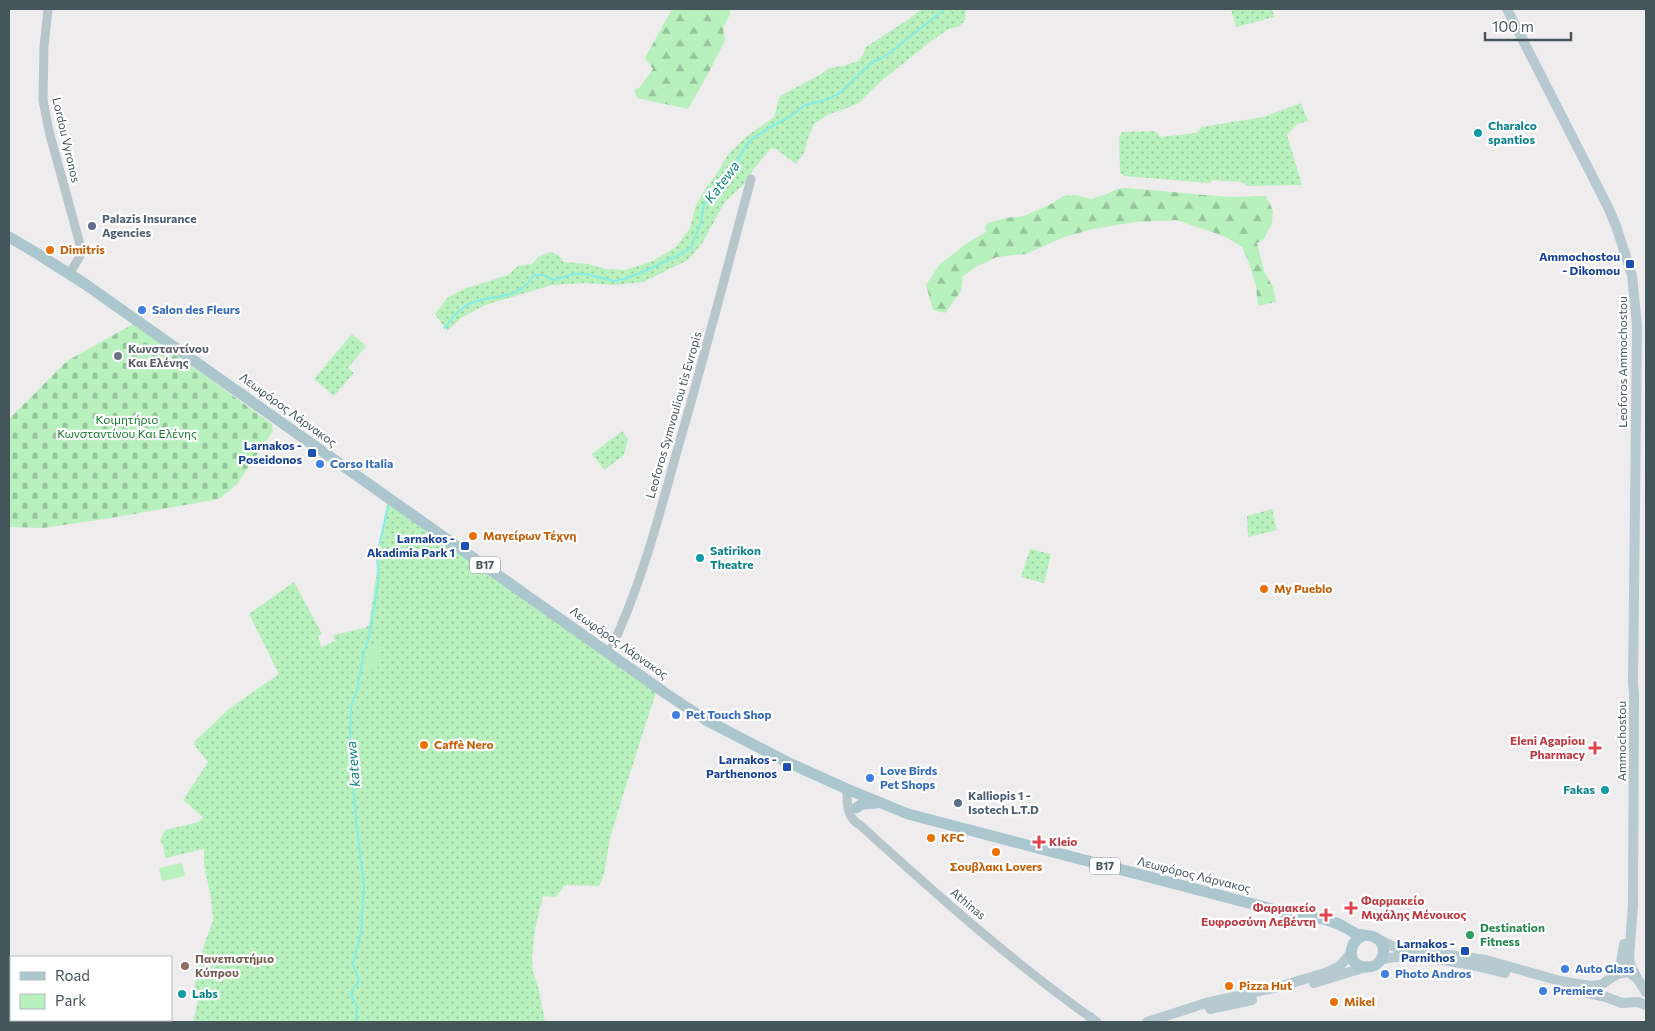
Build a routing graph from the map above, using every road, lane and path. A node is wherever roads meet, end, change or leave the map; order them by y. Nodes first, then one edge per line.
1 (48, 9) edge
2 (1507, 9) edge
3 (751, 179) dead end
4 (9, 237) edge
5 (70, 273) junction
6 (609, 652) junction
7 (1632, 684) junction
8 (847, 789) junction
9 (859, 794) junction
10 (882, 803) junction
11 (856, 808) junction
12 (860, 825) junction
13 (1291, 914) junction
14 (1364, 935) junction
15 (1378, 940) junction
16 (1351, 950) junction
17 (1381, 960) junction
18 (1366, 968) junction
19 (1614, 977) junction
20 (1638, 980) junction
21 (1646, 992) edge
22 (1615, 999) junction
23 (1631, 1002) junction
24 (1646, 1005) edge
25 (1092, 1021) edge
26 (1147, 1022) edge
27 (1168, 1022) edge

1 - 5 street, Lordou Vyronos
2 - 7 main road, Leoforos Ammochostou
3 - 6 street, Leoforos Symvouliou tis Evropis
4 - 5 main road, Λεωφόρος Λάρνακος / B17
5 - 6 main road, Λεωφόρος Λάρνακος / B17
6 - 8 main road, Λεωφόρος Λάρνακος / B17
7 - 19 main road, Ammochostou
7 - 20 main road, Ammochostou
8 - 9 main road, Λεωφόρος Λάρνακος / B17
8 - 12 street, Athinas
9 - 10 main road, Λεωφόρος Λάρνακος / B17
9 - 11 street
10 - 11 main road
10 - 13 main road, Λεωφόρος Λάρνακος / B17
11 - 12 street
12 - 25 street, Athinas
13 - 14 main road, Λεωφόρος Λάρνακος / B17
13 - 16 main road, Λεωφόρος Λάρνακος / B17
14 - 15 main road, Λεωφόρος Λάρνακος / B17
14 - 16 main road
15 - 17 main road
15 - 19 main road, Λεωφόρος Λάρνακος
16 - 18 main road, Λεωφόρος Λάρνακος / B17
16 - 26 main road
17 - 18 main road
17 - 22 main road
18 - 27 main road
19 - 20 main road, Λεωφόρος Λάρνακος
19 - 22 main road
20 - 21 main road
20 - 23 main road
22 - 23 main road
23 - 24 main road

